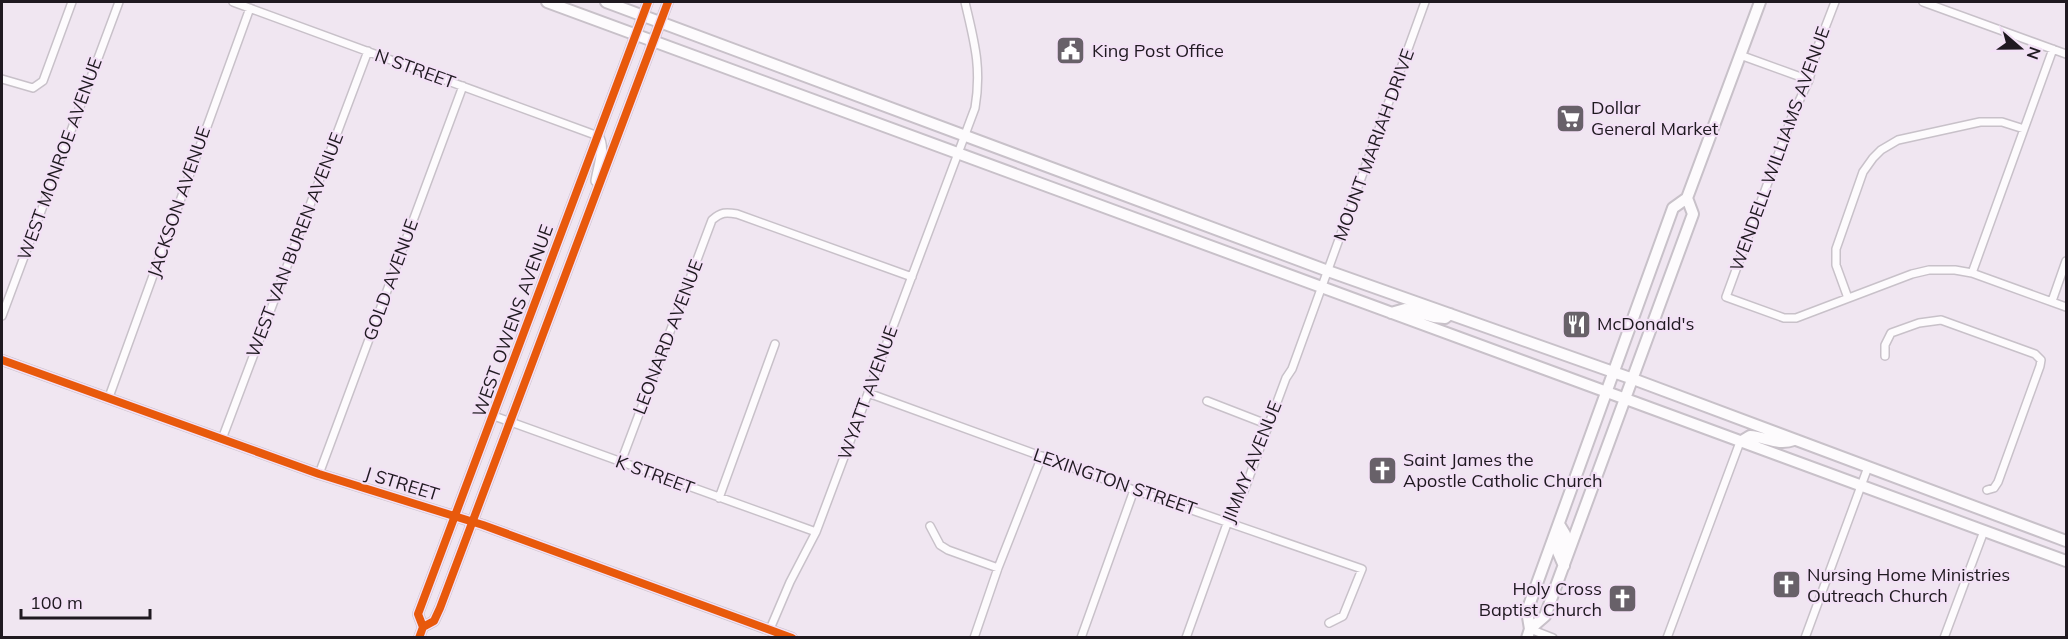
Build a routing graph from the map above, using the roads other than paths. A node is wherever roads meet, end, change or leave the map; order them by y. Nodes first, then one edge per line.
1 (72, 2) edge
2 (119, 2) edge
3 (233, 2) edge
4 (547, 2) edge
5 (606, 2) edge
6 (648, 2) edge
7 (668, 2) edge
8 (965, 2) edge
9 (1425, 2) edge
10 (1760, 2) edge
11 (1834, 2) edge
12 (1923, 2) edge
13 (250, 8) junction
14 (640, 25) junction
15 (657, 31) junction
16 (2053, 49) junction
17 (368, 51) junction
18 (2067, 54) edge
19 (1740, 55) junction
20 (2, 79) edge
21 (1809, 80) junction
22 (463, 86) junction
23 (2024, 129) junction
24 (965, 135) junction
25 (598, 136) junction
26 (959, 153) junction
27 (595, 196) junction
28 (1687, 198) junction
29 (2067, 261) edge
30 (1328, 271) junction
31 (1972, 273) junction
32 (912, 277) junction
33 (543, 283) junction
34 (1322, 288) junction
35 (560, 289) junction
36 (1848, 298) junction
37 (2052, 302) junction
38 (2067, 307) edge
39 (1391, 313) junction
40 (1450, 314) junction
41 (2, 316) edge
42 (775, 344) dead end
43 (1885, 356) dead end
44 (2, 360) edge
45 (1614, 372) junction
46 (1633, 379) junction
47 (868, 393) junction
48 (1607, 393) junction
49 (109, 397) junction
50 (1625, 399) junction
51 (1207, 401) dead end
52 (494, 416) junction
53 (510, 422) junction
54 (1269, 425) junction
55 (222, 439) junction
56 (1794, 440) junction
57 (1740, 442) junction
58 (1042, 456) junction
59 (621, 462) junction
60 (1868, 467) junction
61 (319, 474) junction
62 (1861, 486) junction
63 (1134, 490) junction
64 (1987, 490) dead end
65 (719, 498) junction
66 (456, 516) junction
67 (1228, 521) junction
68 (472, 522) junction
69 (1559, 524) junction
70 (930, 526) dead end
71 (1984, 531) junction
72 (816, 532) junction
73 (2067, 541) edge
74 (2067, 561) edge
75 (1564, 566) junction
76 (998, 568) junction
77 (1329, 623) dead end
78 (423, 627) junction
79 (770, 629) junction
80 (1528, 633) edge
81 (419, 638) edge
82 (792, 638) edge
83 (974, 638) edge
84 (1081, 638) edge
85 (1186, 638) edge
86 (1553, 638) edge
87 (1667, 638) edge
88 (1805, 638) edge
89 (1944, 638) edge

1 - 20 street
2 - 41 street, WEST MONROE AVENUE
3 - 13 street, N STREET
4 - 14 main road
5 - 14 main road
6 - 14 main road, WEST OWENS AVENUE
7 - 15 main road, WEST OWENS AVENUE
8 - 24 street, WYATT AVENUE
9 - 30 street, MOUNT MARIAH DRIVE
10 - 19 main road
11 - 21 street, WENDELL WILLIAMS AVENUE
12 - 16 street
13 - 17 street, N STREET
13 - 49 street, JACKSON AVENUE
14 - 15 main road
14 - 15 main road
14 - 25 main road, WEST OWENS AVENUE
15 - 24 main road
15 - 26 main road
15 - 27 main road, WEST OWENS AVENUE
16 - 18 street
16 - 23 street
17 - 22 street, N STREET
17 - 55 street, WEST VAN BUREN AVENUE
19 - 21 street
19 - 28 main road
21 - 36 street, WENDELL WILLIAMS AVENUE
22 - 25 street, N STREET
22 - 61 street, GOLD AVENUE
23 - 31 street
23 - 36 street
24 - 26 street, WYATT AVENUE
24 - 30 main road
25 - 27 main road
25 - 33 main road, WEST OWENS AVENUE
26 - 32 street, WYATT AVENUE
26 - 34 main road
27 - 35 main road, WEST OWENS AVENUE
28 - 45 main road
28 - 46 main road
29 - 37 street
30 - 34 street, MOUNT MARIAH DRIVE
30 - 40 main road
31 - 36 street
31 - 37 street
32 - 47 street, WYATT AVENUE
32 - 59 street, LEONARD AVENUE
33 - 35 main road
33 - 52 main road, WEST OWENS AVENUE
34 - 39 main road
34 - 54 street, JIMMY AVENUE
35 - 53 main road, WEST OWENS AVENUE
37 - 38 street
39 - 40 main road
39 - 48 main road
40 - 45 main road
42 - 65 street
43 - 64 street
44 - 49 main road, J STREET
45 - 46 main road
45 - 48 main road
46 - 50 main road
46 - 56 main road
47 - 58 street, LEXINGTON STREET
47 - 72 street, WYATT AVENUE
48 - 50 main road
48 - 69 main road
49 - 55 main road, J STREET
50 - 57 main road
50 - 75 main road
51 - 54 street
52 - 53 street, K STREET
52 - 66 main road, WEST OWENS AVENUE
53 - 59 street, K STREET
53 - 68 main road, WEST OWENS AVENUE
54 - 67 street, JIMMY AVENUE
55 - 61 main road, J STREET
56 - 57 main road
56 - 60 main road
57 - 62 main road
57 - 87 street
58 - 63 street, LEXINGTON STREET
58 - 76 street
59 - 65 street, K STREET
60 - 62 street
60 - 73 main road
61 - 66 main road, J STREET
62 - 71 main road
62 - 88 street
63 - 67 street, LEXINGTON STREET
63 - 84 street
65 - 72 street, K STREET
66 - 68 main road, J STREET
66 - 78 main road, WEST OWENS AVENUE
67 - 77 street, LEXINGTON STREET
67 - 85 street, JIMMY AVENUE
68 - 78 main road, WEST OWENS AVENUE
68 - 79 main road, J STREET
69 - 75 main road
69 - 80 main road
70 - 76 street
71 - 74 main road
71 - 89 street
72 - 79 street, WYATT AVENUE
75 - 80 main road
76 - 83 street
78 - 81 main road, WEST OWENS AVENUE
79 - 82 main road, J STREET
80 - 86 street

